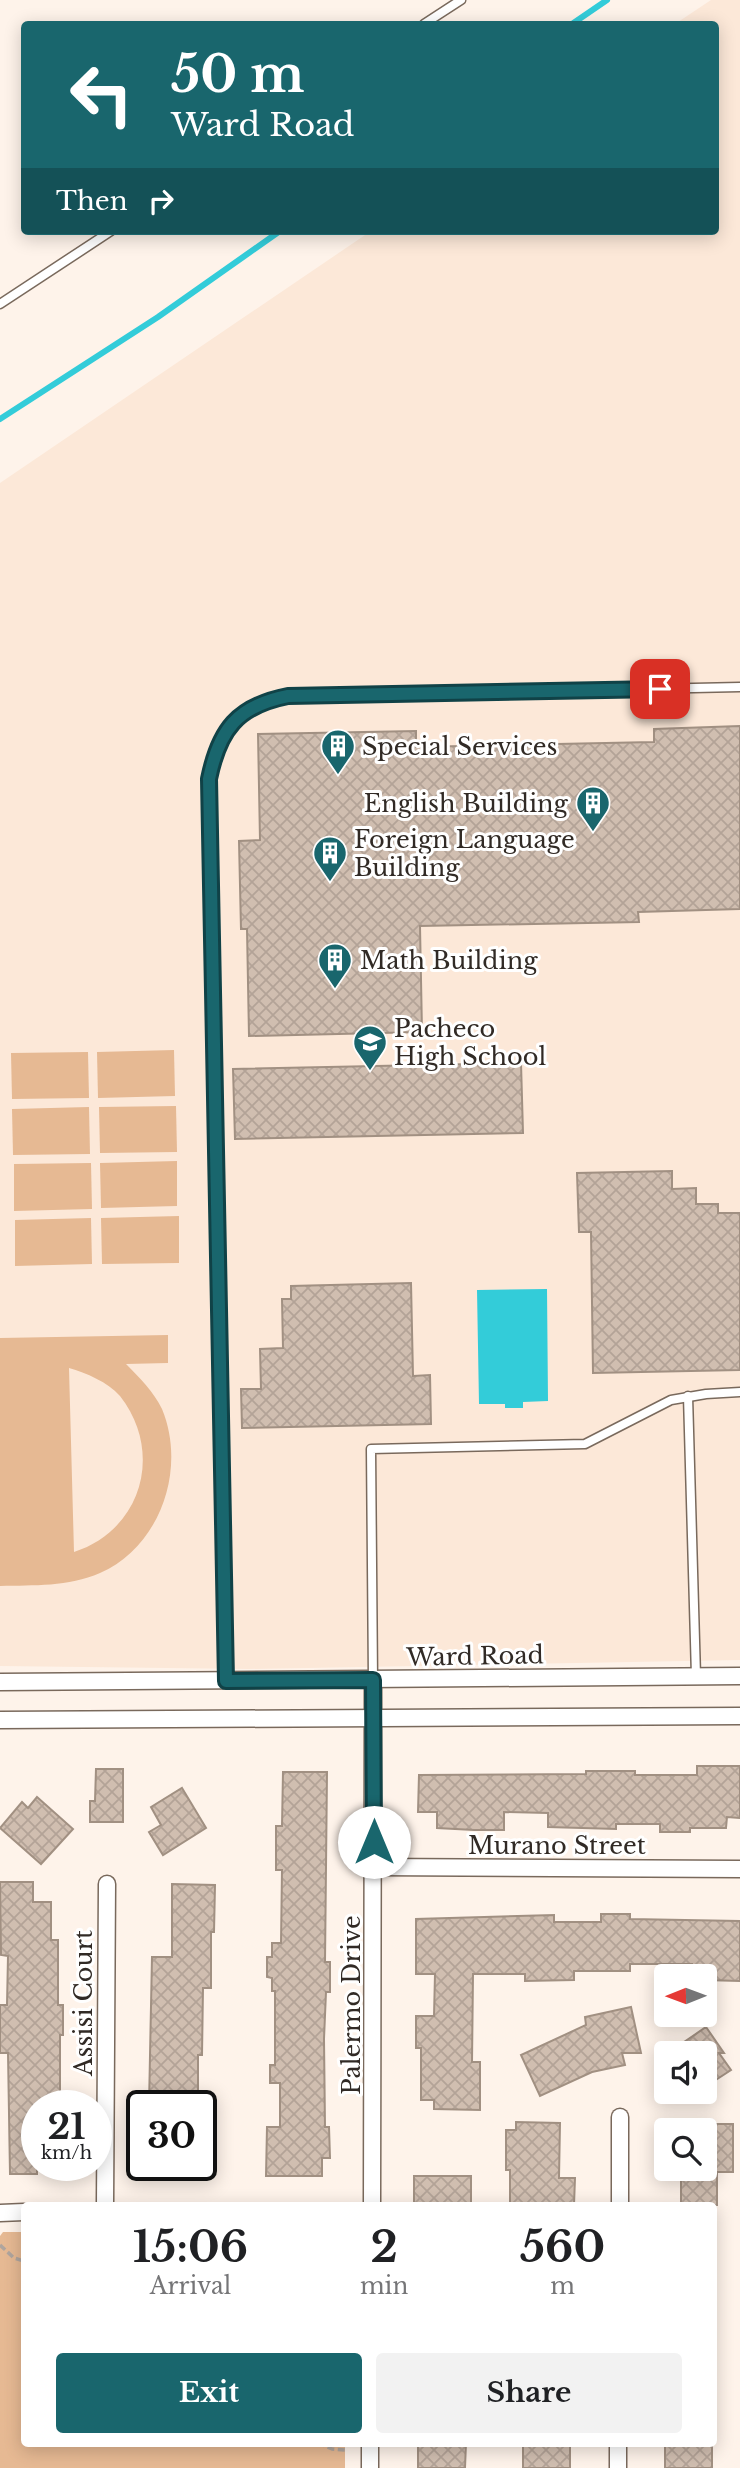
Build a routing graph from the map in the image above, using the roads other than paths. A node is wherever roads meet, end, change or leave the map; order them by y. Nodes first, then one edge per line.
1 (461, 0) edge
2 (429, 21) edge
3 (105, 235) edge
4 (0, 304) edge
5 (740, 687) edge
6 (740, 1392) edge
7 (688, 1396) junction
8 (696, 1676) junction
9 (740, 1676) edge
10 (373, 1680) junction
11 (226, 1681) junction
12 (0, 1682) edge
13 (740, 1716) edge
14 (374, 1718) junction
15 (0, 1720) edge
16 (374, 1867) junction
17 (740, 1869) edge
18 (107, 1884) dead end
19 (620, 2117) dead end
20 (105, 2202) edge
21 (372, 2202) edge
22 (620, 2202) edge
23 (21, 2212) edge
24 (0, 2213) edge
25 (370, 2447) edge
26 (618, 2447) edge
27 (370, 2468) edge
28 (618, 2468) edge

1 - 2 lane
3 - 4 lane
5 - 11 lane
6 - 7 lane
7 - 8 lane
7 - 10 lane
8 - 9 street, Ward Road
8 - 10 street, Ward Road
10 - 11 street, Ward Road
10 - 14 street, Palermo Drive
11 - 12 street, Ward Road
13 - 14 street
14 - 15 street
14 - 16 street, Palermo Drive
16 - 17 street, Murano Street
16 - 21 street, Palermo Drive
18 - 20 street, Assisi Court
19 - 22 street
23 - 24 street
25 - 27 street
26 - 28 street

